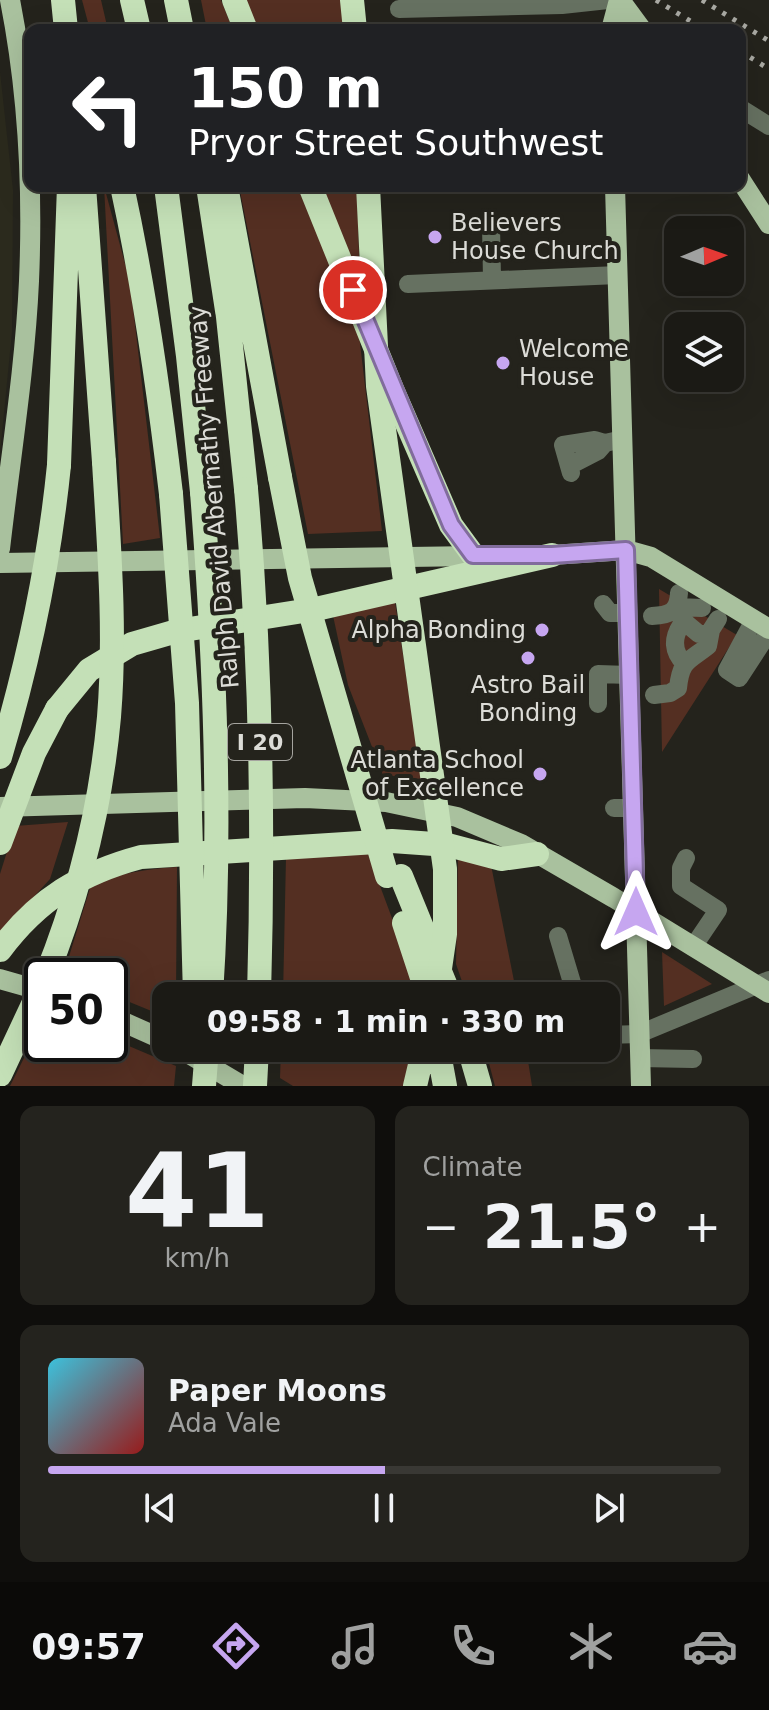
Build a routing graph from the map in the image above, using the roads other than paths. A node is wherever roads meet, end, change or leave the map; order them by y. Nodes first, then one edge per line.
1 (10, 0) edge
2 (63, 0) edge
3 (132, 0) edge
4 (176, 0) edge
5 (234, 0) edge
6 (352, 0) edge
7 (608, 0) edge
8 (619, 0) edge
9 (495, 3) edge
10 (399, 9) dead end
11 (65, 24) edge
12 (138, 24) edge
13 (181, 24) edge
14 (244, 24) edge
15 (354, 24) edge
16 (613, 24) edge
17 (637, 24) edge
18 (24, 100) edge
19 (746, 112) edge
20 (769, 126) edge
21 (746, 188) edge
22 (29, 192) edge
23 (69, 192) edge
24 (84, 192) edge
25 (123, 192) edge
26 (167, 192) edge
27 (209, 192) edge
28 (227, 192) edge
29 (312, 192) edge
30 (368, 192) edge
31 (615, 192) edge
32 (769, 224) edge
33 (491, 225) dead end
34 (618, 275) junction
35 (492, 279) junction
36 (408, 284) dead end
37 (614, 441) junction
38 (0, 549) edge
39 (626, 550) junction
40 (473, 555) junction
41 (552, 555) junction
42 (0, 563) edge
43 (603, 604) dead end
44 (702, 608) dead end
45 (677, 609) junction
46 (628, 613) junction
47 (652, 616) dead end
48 (764, 627) edge
49 (684, 663) junction
50 (629, 675) junction
51 (654, 695) dead end
52 (598, 704) dead end
53 (0, 757) edge
54 (0, 807) edge
55 (0, 843) edge
56 (683, 850) dead end
57 (537, 854) junction
58 (394, 876) junction
59 (636, 912) junction
60 (558, 936) dead end
61 (693, 947) junction
62 (0, 950) edge
63 (52, 958) edge
64 (0, 979) edge
65 (195, 982) edge
66 (212, 982) edge
67 (259, 982) edge
68 (424, 982) edge
69 (438, 982) edge
70 (443, 982) edge
71 (572, 982) edge
72 (24, 984) edge
73 (765, 986) edge
74 (128, 1024) edge
75 (24, 1025) edge
76 (639, 1034) junction
77 (152, 1035) edge
78 (620, 1035) edge
79 (640, 1058) junction
80 (693, 1059) dead end
81 (197, 1062) edge
82 (203, 1062) edge
83 (206, 1062) edge
84 (256, 1062) edge
85 (421, 1062) edge
86 (441, 1062) edge
87 (473, 1062) edge
88 (0, 1075) edge
89 (197, 1086) edge
90 (204, 1086) edge
91 (243, 1086) edge
92 (255, 1086) edge
93 (415, 1086) edge
94 (445, 1086) edge
95 (480, 1086) edge
96 (641, 1086) edge

1 - 18 main road
2 - 11 highway
3 - 12 highway
4 - 13 highway
5 - 14 highway
6 - 15 highway
7 - 9 street
8 - 16 main road
8 - 17 main road
9 - 10 street
19 - 20 street
21 - 32 main road
22 - 38 main road
23 - 53 highway, bridge
24 - 63 highway, bridge
25 - 65 highway, bridge
26 - 66 highway, Ralph David Abernathy Freeway / I 20, bridge
27 - 67 highway, Ralph David Abernathy Freeway / I 20, bridge
28 - 58 highway, bridge
29 - 40 highway
30 - 69 highway, bridge
31 - 34 main road
33 - 35 street
34 - 35 street
34 - 37 main road
35 - 36 street
37 - 37 street
37 - 39 main road
39 - 41 main road
39 - 46 main road
39 - 48 main road
40 - 41 main road
40 - 42 main road
41 - 55 highway, bridge
43 - 46 street
44 - 45 street
45 - 47 street
45 - 49 street
45 - 49 street
46 - 50 main road
49 - 51 street
50 - 52 street
50 - 59 main road
54 - 57 main road
56 - 61 street
57 - 59 main road
57 - 62 highway
58 - 68 highway
58 - 70 highway
59 - 61 main road
59 - 76 main road
60 - 71 street
61 - 73 main road
64 - 72 main road
73 - 76 street
74 - 77 main road
75 - 88 highway, bridge
76 - 78 street
76 - 79 main road
79 - 80 street
79 - 96 main road
81 - 89 highway
82 - 91 main road
83 - 90 highway, bridge
84 - 92 highway
85 - 93 highway
86 - 94 highway
87 - 95 highway

